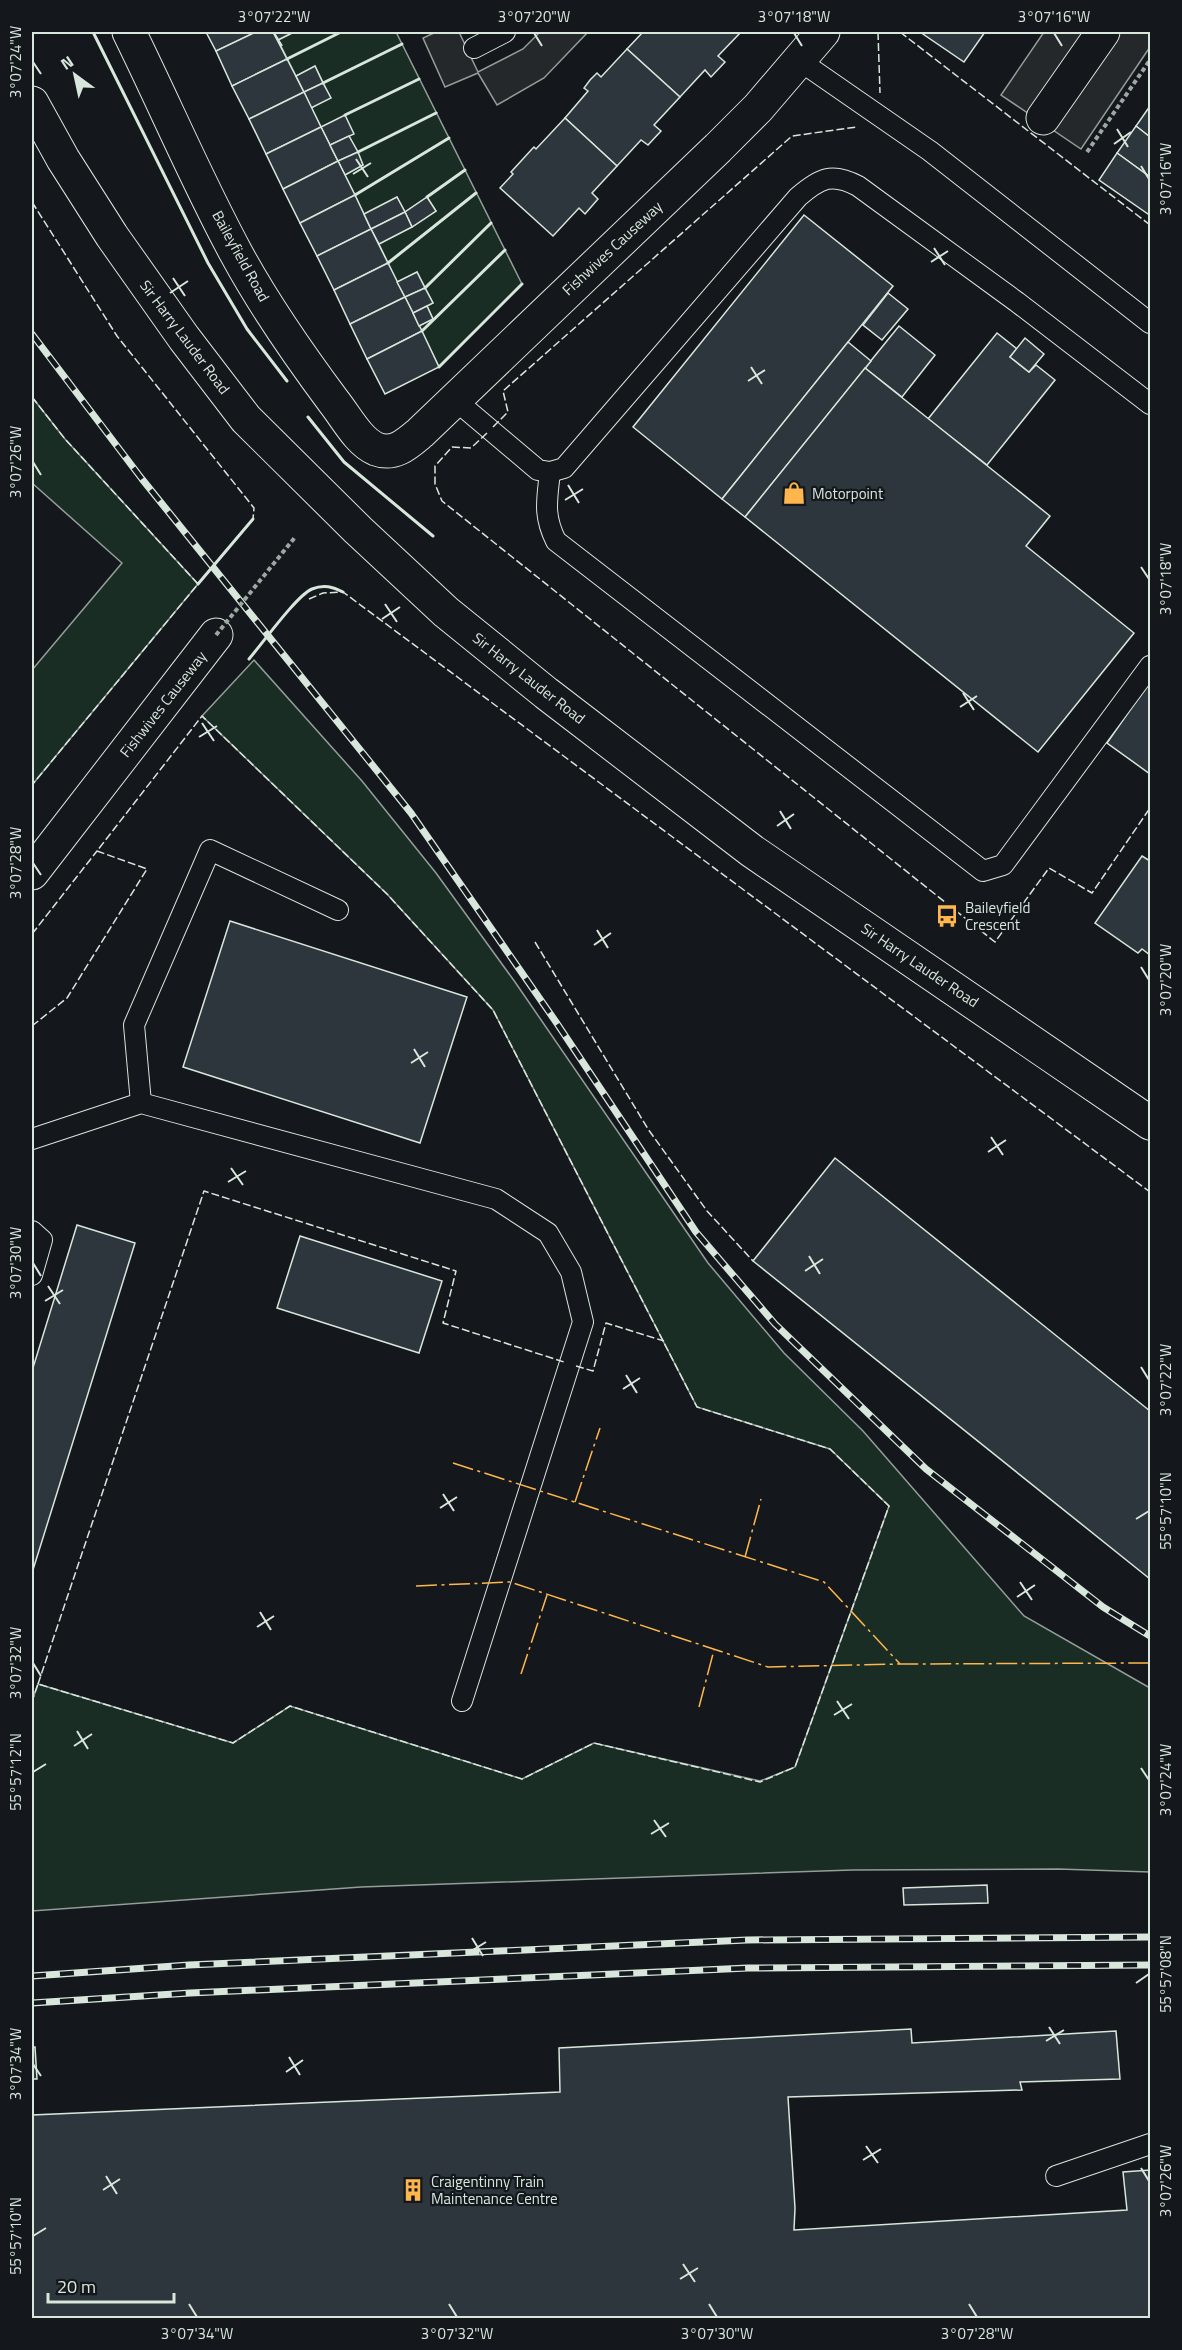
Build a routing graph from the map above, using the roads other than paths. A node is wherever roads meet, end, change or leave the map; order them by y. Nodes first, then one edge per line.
1 (129, 32) edge
2 (505, 32) edge
3 (823, 32) edge
4 (1103, 32) edge
5 (474, 48) dead end
6 (800, 60) junction
7 (32, 103) edge
8 (1043, 118) dead end
9 (1150, 323) edge
10 (454, 399) junction
11 (1150, 404) edge
12 (390, 452) joint
13 (550, 472) junction
14 (216, 635) road end
15 (1150, 666) edge
16 (32, 873) edge
17 (338, 910) dead end
18 (141, 1102) junction
19 (1150, 1123) edge
20 (32, 1139) edge
21 (32, 1231) edge
22 (32, 1275) edge
23 (462, 1701) dead end
24 (1150, 2144) edge
25 (1056, 2176) dead end

1 - 12 street, Baileyfield Road
2 - 5 lane
3 - 6 street, Fishwives Causeway
4 - 8 street
6 - 9 lane
6 - 10 street, Fishwives Causeway
7 - 19 street, Sir Harry Lauder Road
10 - 12 street, Fishwives Causeway
10 - 13 lane
11 - 13 lane
13 - 15 lane
14 - 16 street, Fishwives Causeway
17 - 18 lane
18 - 20 lane
18 - 23 lane
21 - 22 lane
24 - 25 lane

